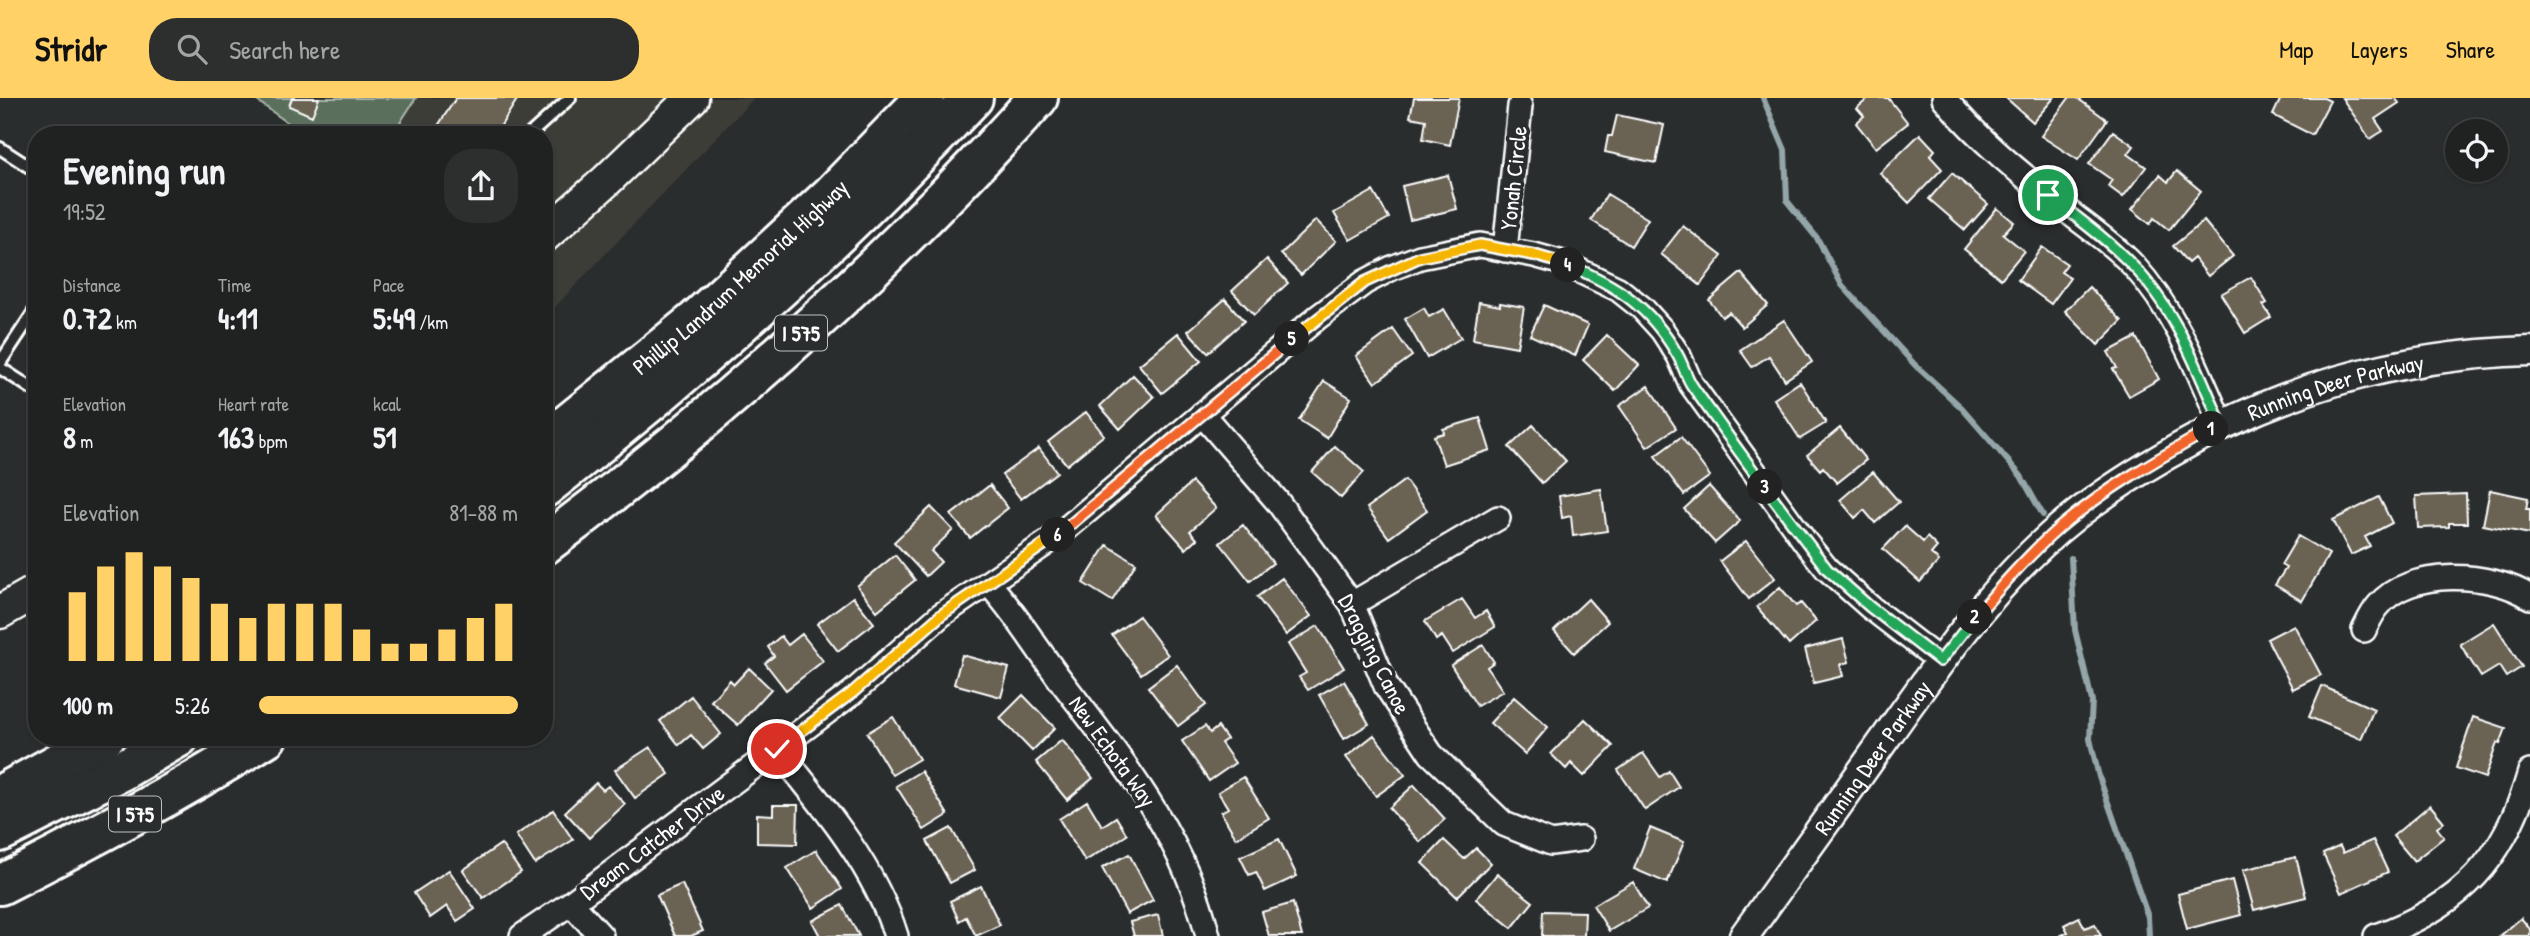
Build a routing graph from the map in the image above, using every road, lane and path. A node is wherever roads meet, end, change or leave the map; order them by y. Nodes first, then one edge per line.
1 (570, 98) edge
2 (692, 98) edge
3 (925, 98) edge
4 (973, 98) edge
5 (1038, 98) edge
6 (1944, 98) edge
7 (1520, 106) dead end
8 (538, 126) edge
9 (0, 148) edge
10 (28, 166) edge
11 (553, 228) edge
12 (1505, 250) junction
13 (28, 321) edge
14 (2530, 351) edge
15 (0, 363) edge
16 (0, 368) edge
17 (28, 386) edge
18 (1202, 414) junction
19 (2221, 424) junction
20 (553, 436) edge
21 (553, 481) edge
22 (1498, 518) dead end
23 (553, 538) edge
24 (988, 583) junction
25 (28, 596) edge
26 (2530, 597) edge
27 (1352, 604) junction
28 (0, 612) edge
29 (2364, 630) dead end
30 (1940, 661) junction
31 (89, 746) edge
32 (164, 746) edge
33 (252, 746) edge
34 (777, 749) junction
35 (2530, 772) edge
36 (0, 795) edge
37 (0, 832) edge
38 (1581, 839) dead end
39 (0, 885) edge
40 (572, 903) junction
41 (522, 936) edge
42 (601, 936) edge
43 (896, 936) edge
44 (1208, 936) edge
45 (1745, 936) edge
46 (2376, 936) edge

1 - 8 lane
2 - 11 main road
3 - 20 highway, Phillip Landrum Memorial Highway
4 - 21 highway
5 - 23 highway, I 575
6 - 19 street
7 - 12 street, Yonah Circle
9 - 10 lane
12 - 18 street, Dream Catcher Drive
12 - 30 street, Dream Catcher Drive
13 - 15 lane
14 - 19 street, Running Deer Parkway
16 - 17 lane
18 - 24 street, Dream Catcher Drive
18 - 27 street, Dragging Canoe
19 - 30 street, Running Deer Parkway
22 - 27 street
24 - 34 street, Dream Catcher Drive
24 - 44 street, New Echota Way
25 - 28 main road
26 - 29 street
27 - 38 street, Dragging Canoe
30 - 45 street, Running Deer Parkway
31 - 36 highway
32 - 37 highway
33 - 39 highway, I 575
34 - 40 street, Dream Catcher Drive
34 - 43 street
35 - 46 street
40 - 41 street, Dream Catcher Drive
40 - 42 street

